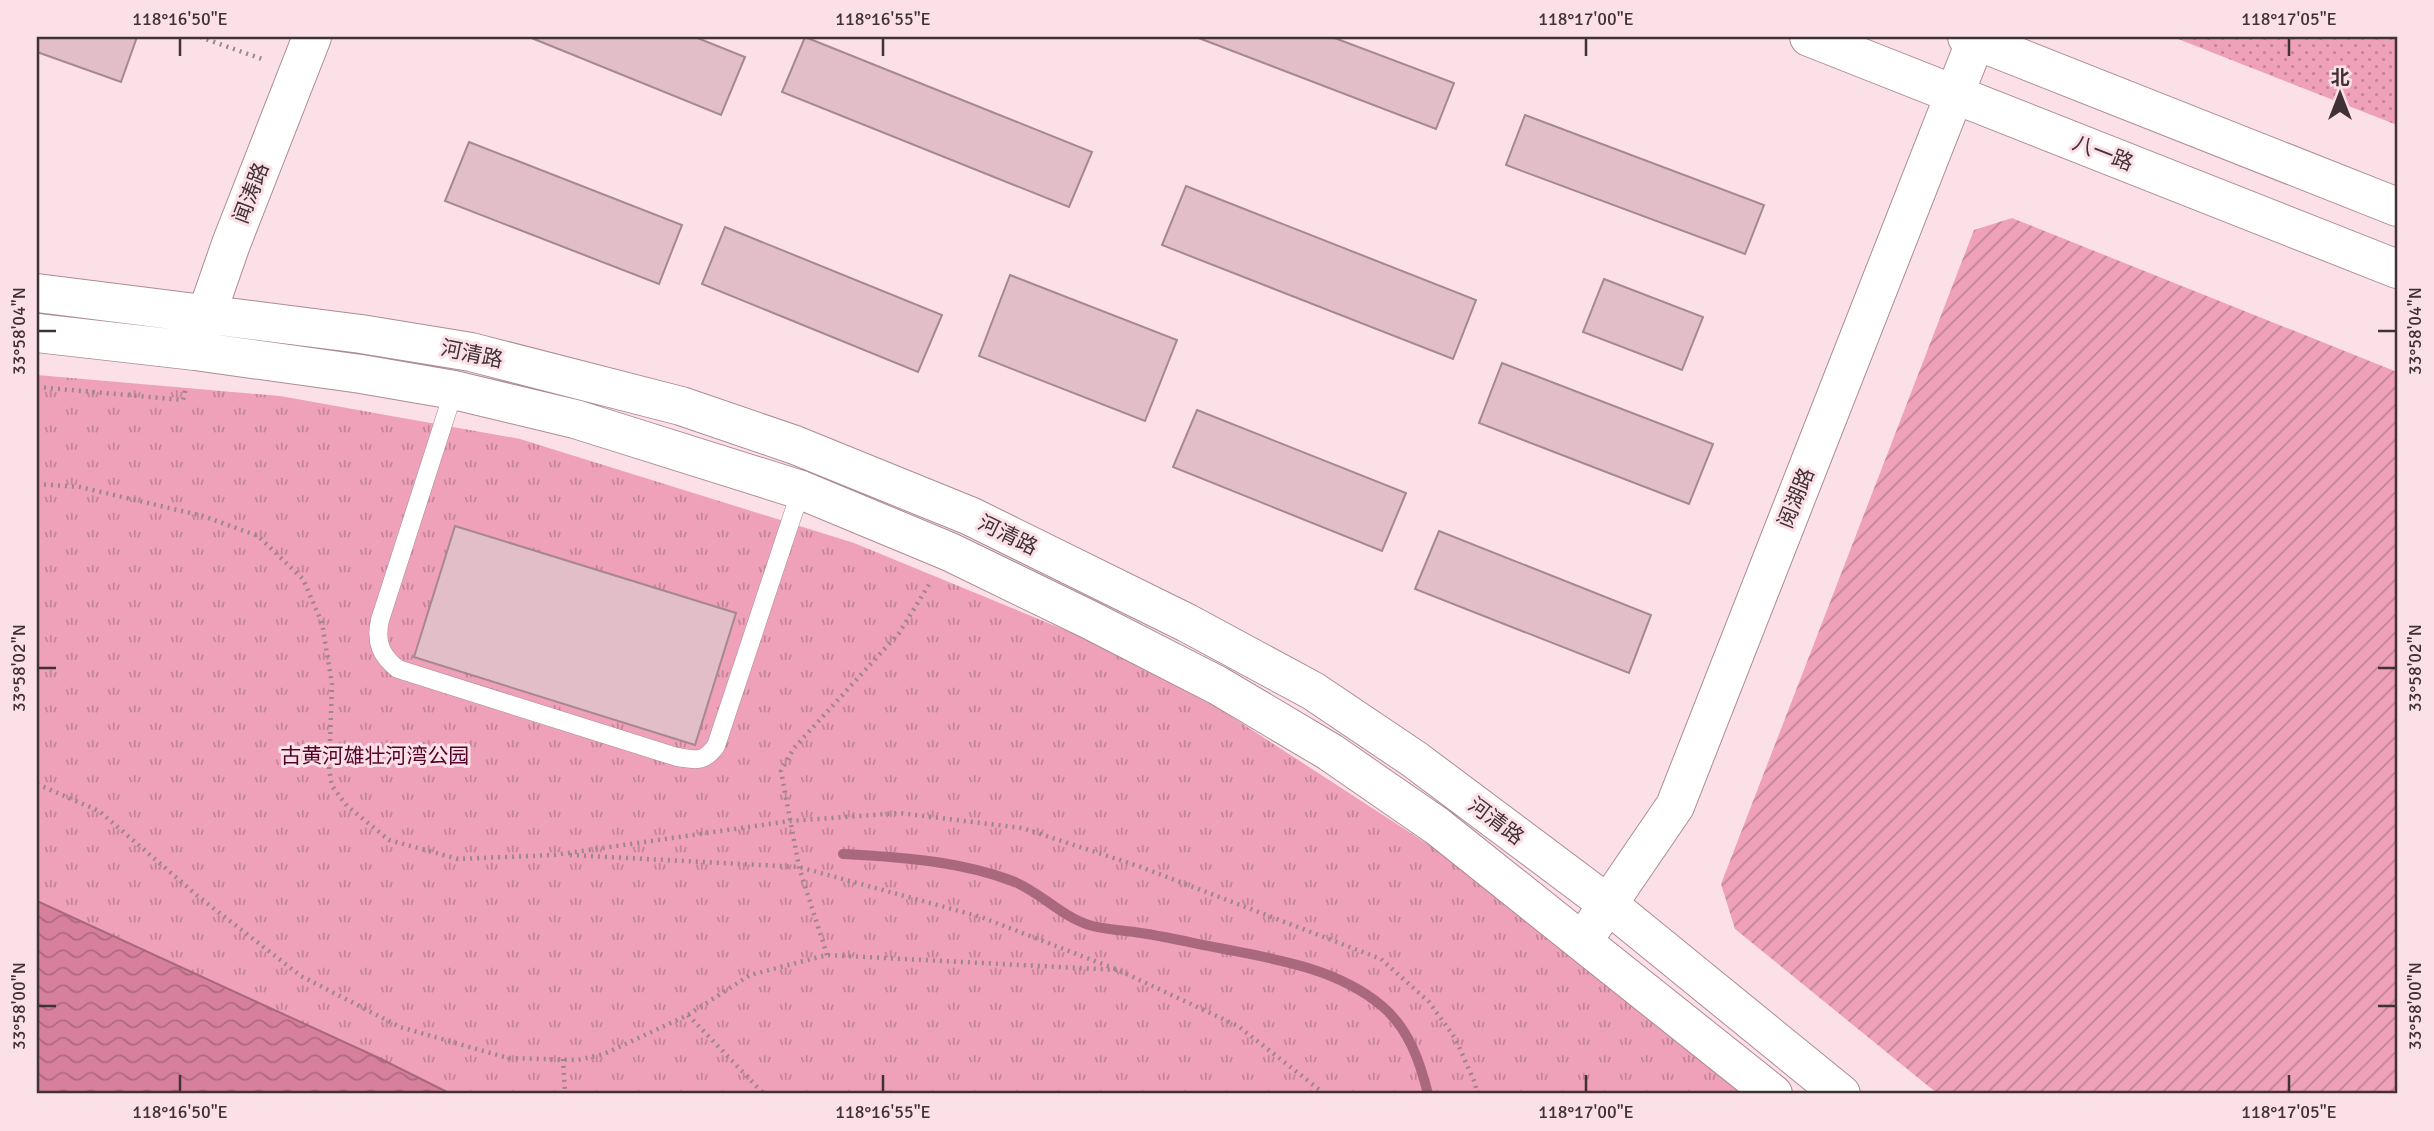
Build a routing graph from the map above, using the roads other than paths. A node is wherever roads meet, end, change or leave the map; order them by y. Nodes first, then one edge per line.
1 (312, 37) edge
2 (1810, 37) edge
3 (1973, 38) edge
4 (1955, 95) junction
5 (2397, 207) edge
6 (2397, 269) edge
7 (37, 293) edge
8 (205, 314) junction
9 (37, 333) edge
10 (195, 351) junction
11 (454, 390) junction
12 (801, 490) junction
13 (1609, 905) junction
14 (1581, 942) junction
15 (1773, 1094) edge
16 (1840, 1094) edge

1 - 8 street, 闻涛路
2 - 4 street, 八一路
3 - 4 street, 阅湖路
3 - 5 street
4 - 6 street, 八一路
4 - 13 street, 阅湖路
7 - 8 street, 河清路
8 - 10 street, 闻涛路
8 - 13 street, 河清路
9 - 10 street, 河清路
10 - 11 street, 河清路
11 - 12 street, 河清路
11 - 12 lane
12 - 14 street, 河清路
13 - 14 street, 阅湖路
13 - 16 street, 河清路
14 - 15 street, 河清路

